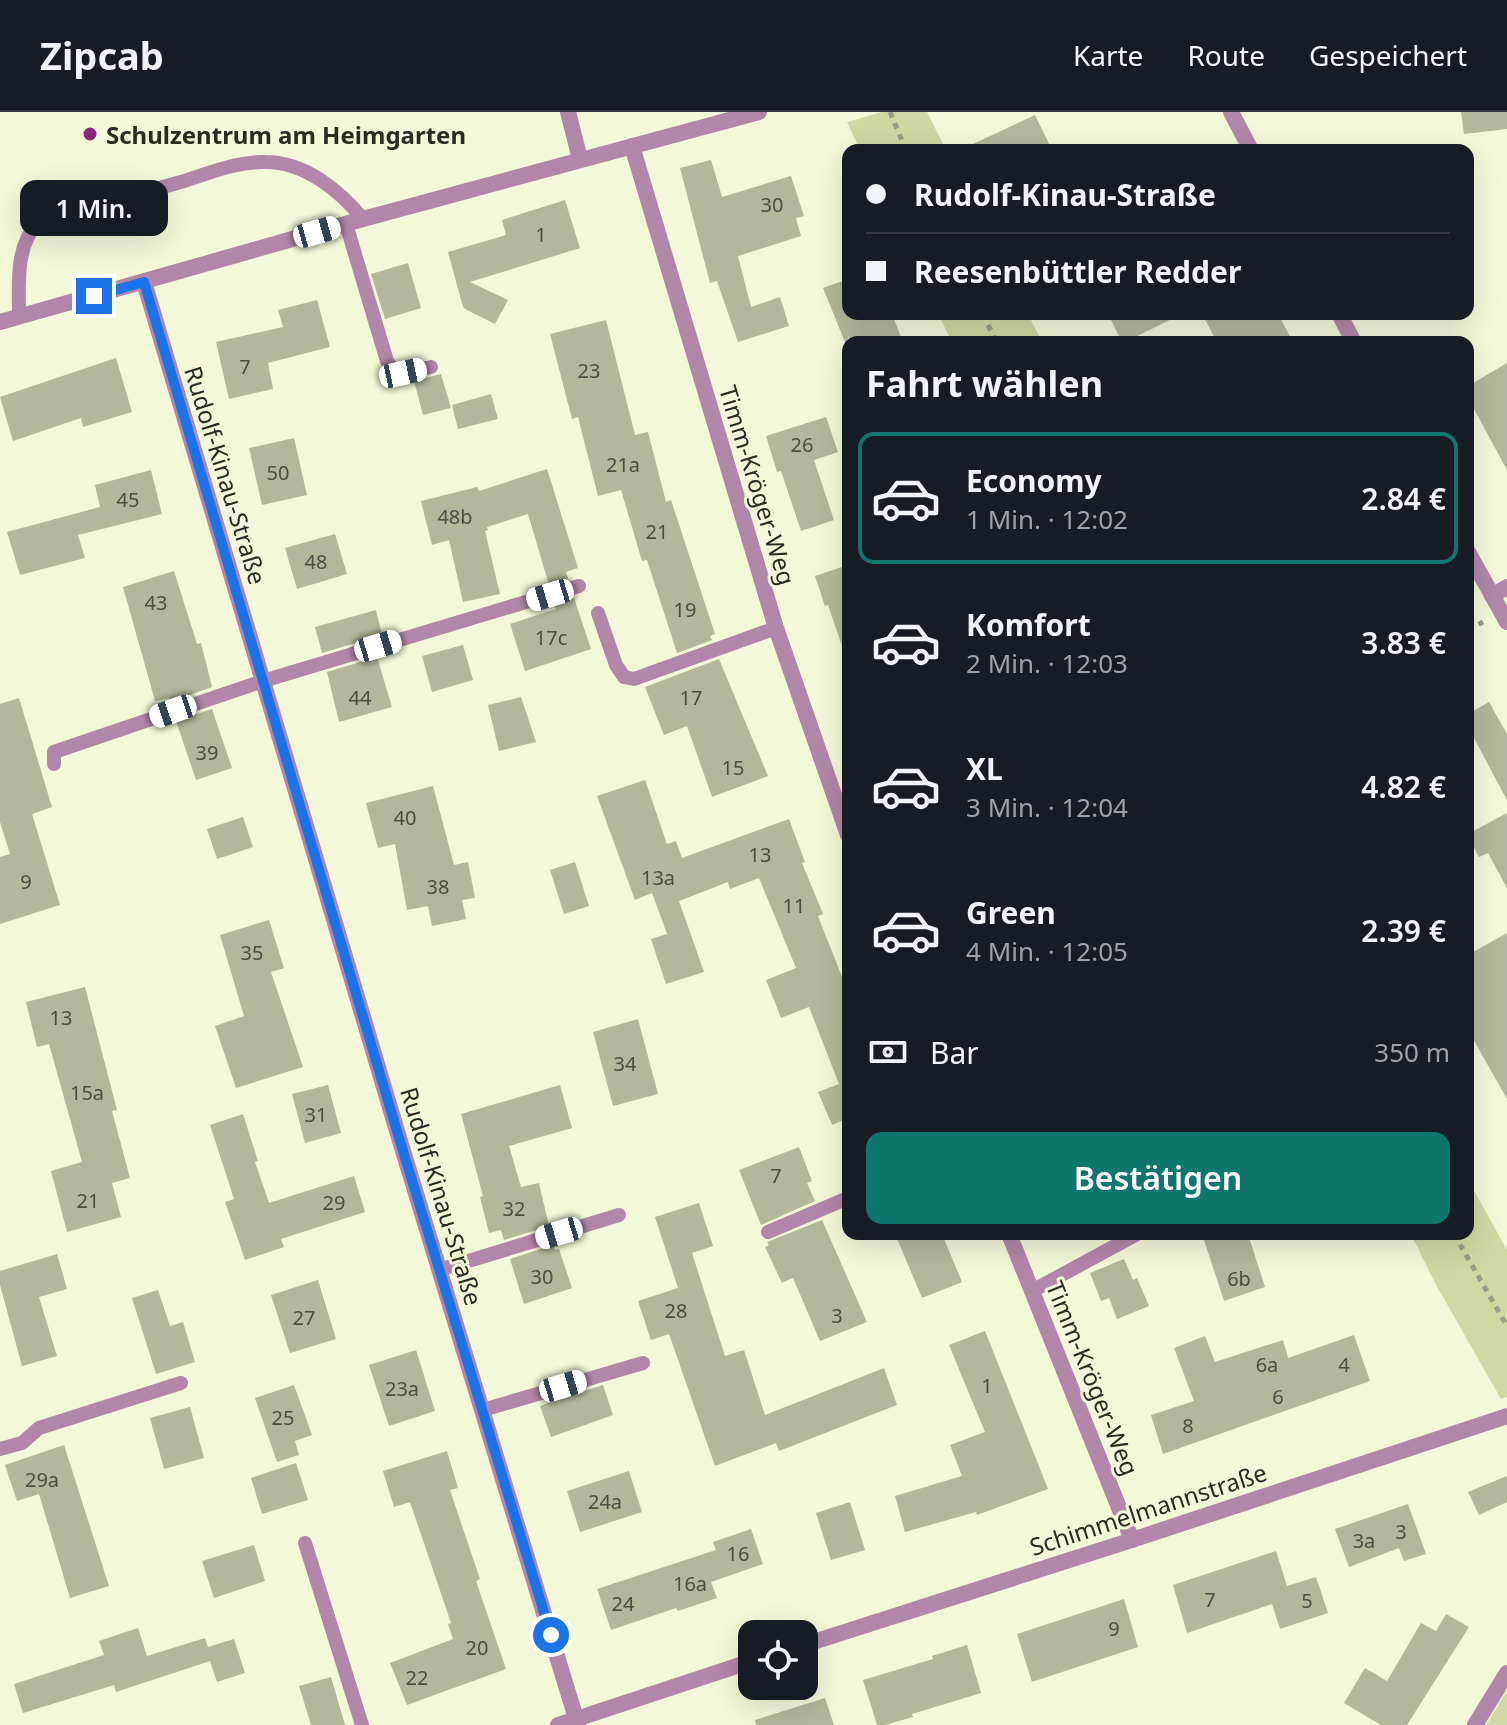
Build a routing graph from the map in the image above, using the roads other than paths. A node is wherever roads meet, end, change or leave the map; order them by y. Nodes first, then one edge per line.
1 (568, 112) edge
2 (759, 112) edge
3 (1231, 112) edge
4 (1248, 144) edge
5 (632, 146) junction
6 (580, 159) junction
7 (363, 219) junction
8 (346, 224) junction
9 (144, 282) junction
10 (19, 316) junction
11 (0, 322) edge
12 (431, 367) dead end
13 (1474, 560) edge
14 (579, 586) dead end
15 (1499, 592) edge
16 (598, 613) dead end
17 (1507, 622) edge
18 (776, 628) junction
19 (263, 681) junction
20 (54, 764) dead end
21 (842, 818) edge
22 (842, 1201) edge
23 (619, 1215) dead end
24 (768, 1232) dead end
25 (1011, 1240) edge
26 (1126, 1240) edge
27 (439, 1270) junction
28 (1032, 1291) junction
29 (643, 1363) dead end
30 (181, 1383) dead end
31 (483, 1410) junction
32 (1507, 1416) edge
33 (0, 1449) edge
34 (1132, 1540) junction
35 (305, 1543) dead end
36 (818, 1641) edge
37 (738, 1666) edge
38 (1507, 1673) edge
39 (577, 1722) edge
40 (362, 1725) edge
41 (558, 1725) edge
42 (1475, 1725) edge

1 - 6 street
2 - 5 street
3 - 4 street
5 - 6 street
5 - 18 street, Timm-Kröger-Weg
6 - 7 street
7 - 8 street
7 - 10 lane
8 - 9 street
8 - 12 lane
9 - 10 street
9 - 19 street, Rudolf-Kinau-Straße
10 - 11 street
13 - 15 street
14 - 19 lane
15 - 17 street
16 - 18 lane
18 - 21 street, Timm-Kröger-Weg
19 - 20 lane
19 - 27 street, Rudolf-Kinau-Straße
22 - 24 lane
23 - 27 lane
25 - 28 street, Timm-Kröger-Weg
26 - 28 lane
27 - 31 street, Rudolf-Kinau-Straße
28 - 34 street, Timm-Kröger-Weg
29 - 31 lane
30 - 33 lane
31 - 39 street, Rudolf-Kinau-Straße
32 - 34 street, Schimmelmannstraße
34 - 36 street, Schimmelmannstraße
35 - 40 lane
37 - 39 street
38 - 42 street
39 - 41 street

